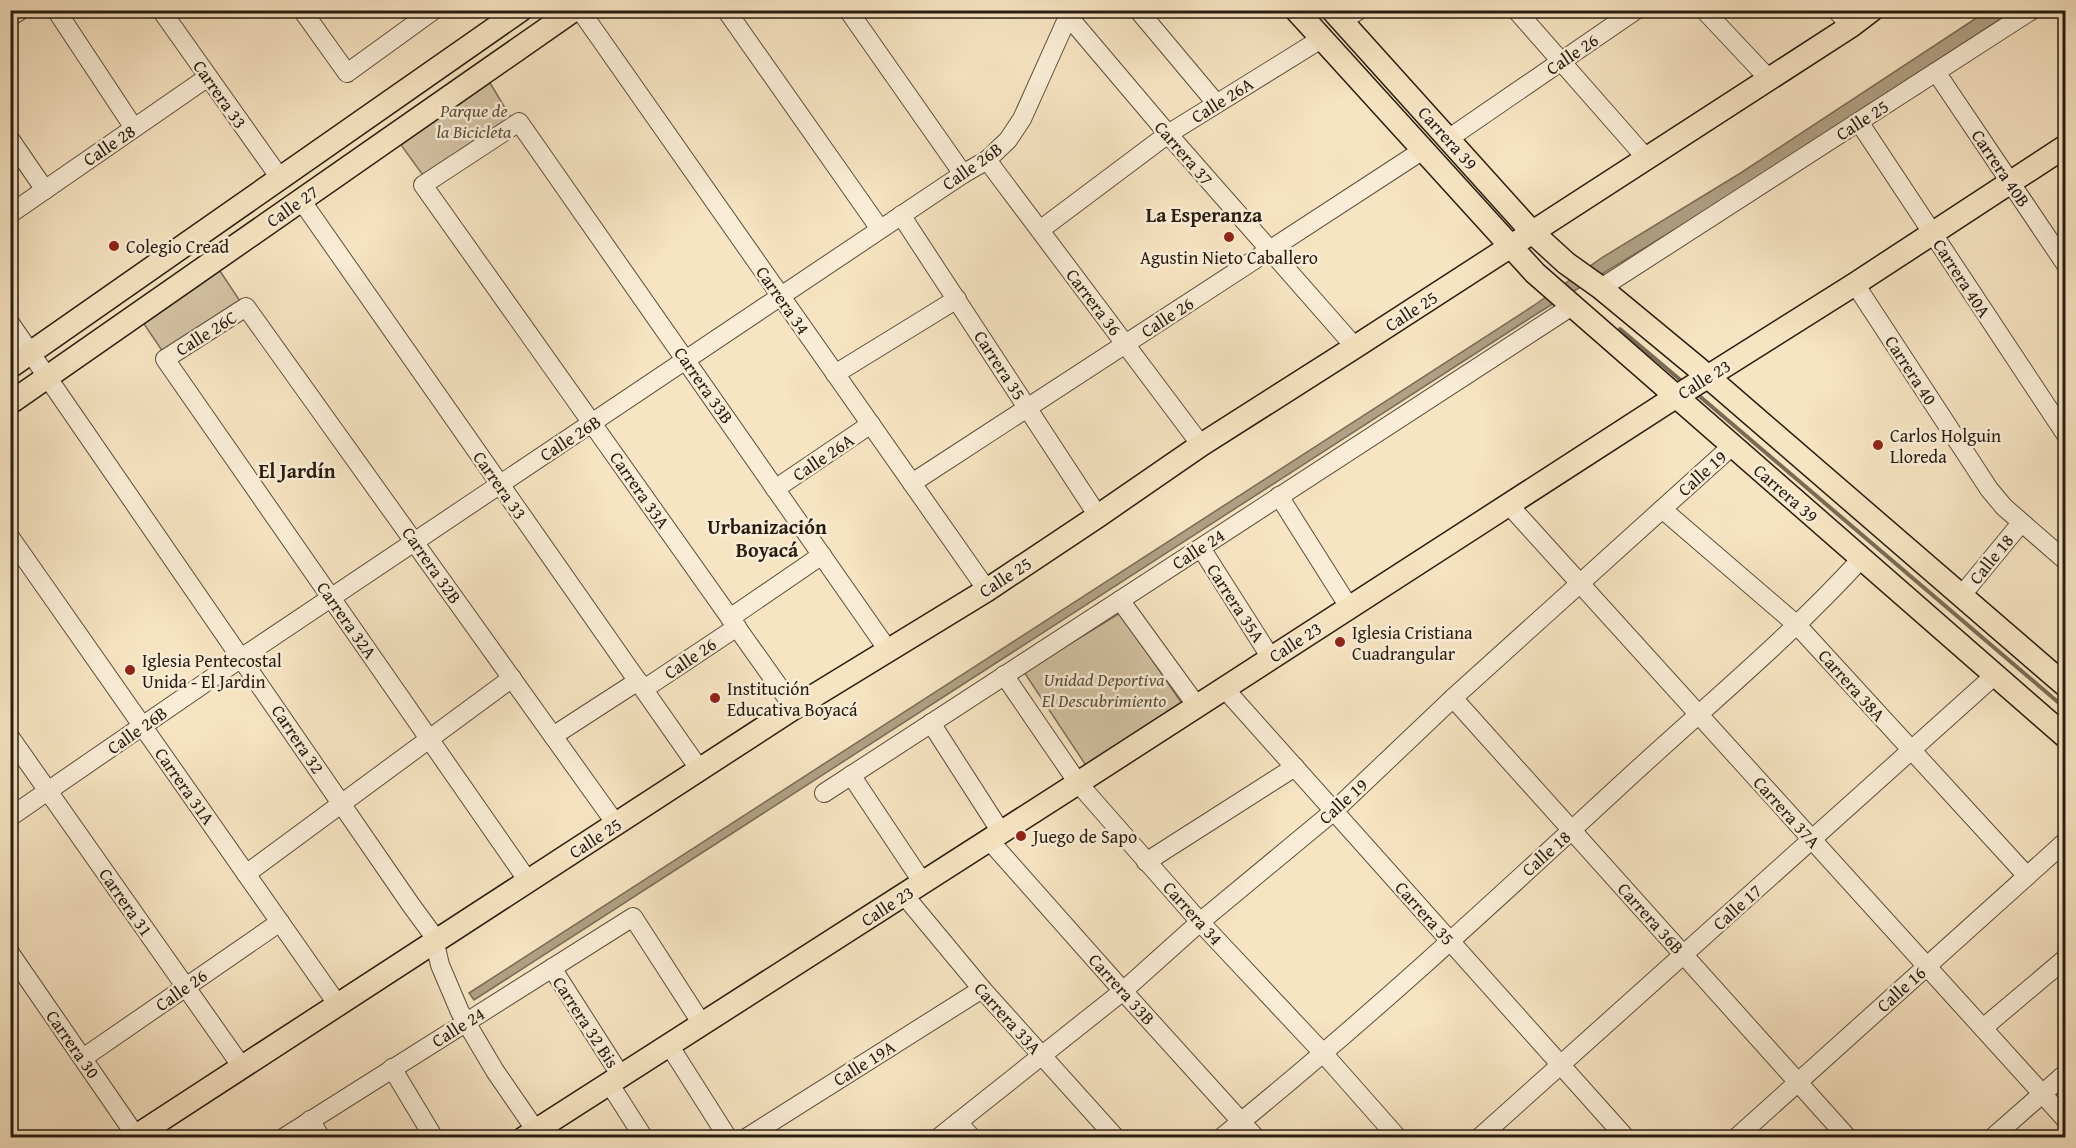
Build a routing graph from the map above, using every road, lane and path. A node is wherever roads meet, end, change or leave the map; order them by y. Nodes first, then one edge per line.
1 (21, 10) edge
2 (56, 10) edge
3 (161, 10) edge
4 (302, 10) edge
5 (434, 10) edge
6 (521, 10) edge
7 (574, 10) edge
8 (580, 10) edge
9 (726, 10) edge
10 (848, 10) edge
11 (1138, 10) edge
12 (1296, 10) edge
13 (1516, 10) edge
14 (1636, 10) edge
15 (1704, 10) edge
16 (2032, 10) edge
17 (1067, 13) edge
18 (1344, 14) edge
19 (1855, 15) edge
20 (10, 17) edge
21 (1321, 39) junction
22 (1560, 62) junction
23 (1936, 72) junction
24 (208, 77) junction
25 (1769, 79) junction
26 (1216, 103) junction
27 (519, 122) joint
28 (1859, 122) junction
29 (134, 128) junction
30 (1168, 134) junction
31 (10, 139) edge
32 (1449, 139) junction
33 (2066, 146) edge
34 (1423, 150) junction
35 (1646, 158) junction
36 (987, 160) junction
37 (963, 174) junction
38 (280, 178) junction
39 (2010, 181) junction
40 (45, 189) junction
41 (301, 200) junction
42 (10, 214) edge
43 (902, 215) junction
44 (880, 229) junction
45 (1040, 231) junction
46 (1532, 232) junction
47 (1932, 232) junction
48 (1510, 246) junction
49 (1270, 250) junction
50 (2066, 266) edge
51 (1585, 277) junction
52 (1855, 284) junction
53 (780, 296) junction
54 (1563, 298) junction
55 (957, 299) junction
56 (246, 307) joint
57 (10, 323) edge
58 (1125, 344) junction
59 (1356, 347) junction
60 (31, 353) junction
61 (165, 358) joint
62 (686, 360) junction
63 (10, 367) edge
64 (835, 374) junction
65 (47, 377) junction
66 (1693, 386) junction
67 (10, 403) edge
68 (1028, 408) junction
69 (592, 423) junction
70 (871, 424) junction
71 (2066, 435) edge
72 (1201, 445) junction
73 (1732, 446) junction
74 (912, 483) junction
75 (500, 484) junction
76 (775, 489) junction
77 (1279, 496) junction
78 (1509, 505) junction
79 (1662, 509) junction
80 (1098, 516) junction
81 (2021, 523) junction
82 (10, 537) edge
83 (415, 541) junction
84 (1201, 548) junction
85 (822, 555) junction
86 (1861, 559) junction
87 (2066, 561) edge
88 (1580, 583) junction
89 (987, 590) junction
90 (1961, 596) junction
91 (332, 598) junction
92 (1120, 600) junction
93 (1348, 607) junction
94 (734, 622) junction
95 (1797, 625) junction
96 (888, 650) junction
97 (242, 657) junction
98 (1271, 658) junction
99 (1004, 675) junction
100 (1995, 675) junction
101 (512, 678) junction
102 (641, 685) junction
103 (2066, 686) edge
104 (1224, 688) junction
105 (1454, 698) junction
106 (1197, 706) junction
107 (795, 708) junction
108 (1698, 714) junction
109 (931, 723) junction
110 (143, 726) junction
111 (553, 736) junction
112 (10, 737) edge
113 (2066, 737) edge
114 (431, 740) junction
115 (1912, 750) junction
116 (1295, 767) junction
117 (700, 770) junction
118 (851, 775) junction
119 (1078, 783) junction
120 (49, 791) junction
121 (824, 793) dead end
122 (343, 804) junction
123 (1334, 811) junction
124 (10, 817) edge
125 (616, 824) junction
126 (1572, 830) junction
127 (995, 836) junction
128 (1812, 839) junction
129 (2066, 841) edge
130 (1146, 862) junction
131 (246, 874) junction
132 (2027, 876) junction
133 (528, 881) junction
134 (913, 889) junction
135 (280, 922) junction
136 (1200, 922) junction
137 (1449, 940) junction
138 (435, 943) junction
139 (10, 953) edge
140 (1684, 954) junction
141 (2066, 958) edge
142 (1927, 966) junction
143 (552, 968) junction
144 (185, 987) junction
145 (982, 989) junction
146 (1123, 991) junction
147 (338, 1005) junction
148 (463, 1017) junction
149 (702, 1024) junction
150 (1983, 1028) junction
151 (669, 1045) junction
152 (1323, 1053) junction
153 (1042, 1055) junction
154 (83, 1058) junction
155 (1561, 1064) junction
156 (242, 1067) junction
157 (392, 1068) junction
158 (2066, 1073) edge
159 (615, 1079) junction
160 (1798, 1082) junction
161 (2042, 1094) junction
162 (2066, 1119) edge
163 (310, 1120) junction
164 (1242, 1121) junction
165 (958, 1122) junction
166 (534, 1135) edge
167 (134, 1136) edge
168 (283, 1137) edge
169 (321, 1137) edge
170 (434, 1137) edge
171 (644, 1137) edge
172 (728, 1137) edge
173 (746, 1137) edge
174 (938, 1137) edge
175 (972, 1137) edge
176 (1116, 1137) edge
177 (1221, 1137) edge
178 (1256, 1137) edge
179 (1398, 1137) edge
180 (1479, 1137) edge
181 (1626, 1137) edge
182 (1736, 1137) edge
183 (1848, 1137) edge
184 (1992, 1137) edge

1 - 20 street
2 - 29 street
3 - 24 street, Carrera 33
4 - 5 street
6 - 38 main road, Calle 27
7 - 41 main road, Calle 27
8 - 53 street, Carrera 34
9 - 44 street
10 - 37 street
11 - 26 street
12 - 21 main road, Carrera 39
13 - 22 street
14 - 22 street, Calle 26
15 - 25 street
16 - 23 street, Calle 25
17 - 30 street, Carrera 37
17 - 36 street, Calle 26B
18 - 32 main road, Carrera 39
19 - 25 main road, Calle 25
21 - 26 street, Calle 26A
21 - 34 main road, Carrera 39
22 - 32 street, Calle 26
22 - 35 street
23 - 28 street, Calle 25
23 - 39 street, Carrera 40B
24 - 29 street, Calle 28
24 - 38 street, Carrera 33
25 - 35 main road, Calle 25
26 - 30 street, Calle 26A
27 - 62 street, Carrera 33B
27 - 69 street, Carrera 33A
28 - 47 street, Carrera 40A
28 - 51 street, Calle 25
29 - 40 street, Calle 28
30 - 45 street, Calle 26A
30 - 49 street, Carrera 37
31 - 40 street
32 - 46 main road, Carrera 39
33 - 39 main road, Calle 23
34 - 48 main road, Carrera 39
34 - 49 street, Calle 26
35 - 46 main road, Calle 25
36 - 37 street, Calle 26B
36 - 45 street, Carrera 36
37 - 43 street, Calle 26B
38 - 60 main road, Calle 27
39 - 47 main road, Calle 23
39 - 50 street, Carrera 40B
40 - 42 street, Calle 28
41 - 65 main road, Calle 27
41 - 75 street, Carrera 33
43 - 44 street, Calle 26B
43 - 55 street, Carrera 35
44 - 53 street, Calle 26B
45 - 58 street, Carrera 36
46 - 48 main road, Calle 25
46 - 51 main road, Carrera 39
47 - 52 main road, Calle 23
47 - 71 street, Carrera 40A
48 - 51 main road, Carrera 39
48 - 54 main road, Carrera 39
48 - 59 main road, Calle 25
49 - 58 street, Calle 26
49 - 59 street, Carrera 37
51 - 66 main road, Carrera 39
52 - 66 main road, Calle 23
52 - 81 street, Carrera 40
53 - 62 street, Calle 26B
53 - 64 street, Carrera 34
54 - 66 main road, Carrera 39
54 - 77 street, Calle 24
55 - 64 street
55 - 68 street, Carrera 35
56 - 61 street, Calle 26C
56 - 83 street, Carrera 32B
57 - 60 street, Carrera 32
58 - 68 street, Calle 26
58 - 72 street, Carrera 36
59 - 72 main road, Calle 25
60 - 63 main road, Calle 27
60 - 65 street, Carrera 32
61 - 91 street, Carrera 32A
62 - 69 street, Calle 26B
62 - 76 street, Carrera 33B
64 - 70 street, Carrera 34
65 - 67 main road, Calle 27
65 - 97 street, Carrera 32
66 - 73 main road, Carrera 39
66 - 78 main road, Calle 23
66 - 90 main road, Carrera 39
68 - 74 street, Calle 26
68 - 80 street, Carrera 35
69 - 75 street, Calle 26B
69 - 94 street, Carrera 33A
70 - 74 street, Carrera 34
70 - 76 street, Calle 26A
72 - 80 main road, Calle 25
73 - 79 street, Calle 19
73 - 86 main road, Carrera 39
74 - 89 street, Carrera 34
75 - 83 street, Calle 26B
75 - 102 street, Carrera 33
76 - 85 street, Carrera 33B
77 - 84 street, Calle 24
77 - 93 street
78 - 88 street, Carrera 37A
78 - 93 main road, Calle 23
79 - 88 street, Calle 19
79 - 95 street, Carrera 38A
80 - 89 main road, Calle 25
81 - 87 street, Carrera 40
81 - 90 street, Calle 18
82 - 110 street, Carrera 31A
83 - 91 street, Calle 26B
83 - 101 street, Carrera 32B
84 - 92 street, Calle 24
84 - 98 street, Carrera 35A
85 - 94 street, Calle 26
85 - 96 street, Carrera 33B
86 - 95 street, Calle 18
86 - 100 main road, Carrera 39
88 - 105 street, Calle 19
88 - 108 street, Carrera 37A
89 - 96 main road, Calle 25
90 - 103 main road, Carrera 39
91 - 97 street, Calle 26B
91 - 114 street, Carrera 32A
92 - 99 street, Calle 24
92 - 106 street
93 - 98 main road, Calle 23
94 - 102 street, Calle 26
94 - 107 street, Carrera 33A
95 - 108 street, Calle 18
95 - 115 street, Carrera 38A
96 - 107 main road, Calle 25
97 - 110 street, Calle 26B
97 - 122 street, Carrera 32
98 - 104 main road, Calle 23
99 - 109 street, Calle 24
99 - 119 street, Carrera 34
100 - 113 main road, Carrera 39
100 - 115 street, Calle 17
101 - 111 street, Carrera 32B
101 - 114 street
102 - 111 street, Calle 26
102 - 117 street, Carrera 33
104 - 106 main road, Calle 23
104 - 116 street, Carrera 35
105 - 123 street, Calle 19
105 - 126 street, Carrera 36B
106 - 119 main road, Calle 23
107 - 117 main road, Calle 25
108 - 126 street, Calle 18
108 - 128 street, Carrera 37A
109 - 118 street, Calle 24
109 - 127 street, Carrera 33B
110 - 120 street, Calle 26B
110 - 131 street, Carrera 31A
111 - 125 street, Carrera 32B
112 - 120 street, Carrera 31
114 - 122 street
114 - 133 street, Carrera 32A
115 - 128 street, Calle 17
115 - 132 street, Carrera 38A
116 - 123 street, Carrera 35
116 - 130 street
117 - 125 main road, Calle 25
118 - 121 street, Calle 24
118 - 134 street, Carrera 33A
119 - 127 main road, Calle 23
119 - 130 street, Carrera 34
120 - 124 street, Calle 26B
120 - 144 street, Carrera 31
122 - 131 street
122 - 138 street, Carrera 32
123 - 136 street, Calle 19
123 - 137 street, Carrera 35
125 - 133 main road, Calle 25
126 - 137 street, Calle 18
126 - 140 street, Carrera 36B
127 - 134 main road, Calle 23
127 - 146 street, Carrera 33B
128 - 140 street, Calle 17
128 - 142 street, Carrera 37A
129 - 132 street, Calle 16
130 - 136 street, Carrera 34
131 - 135 street, Carrera 31A
132 - 142 street, Calle 16
133 - 138 main road, Calle 25
134 - 145 street, Carrera 33A
134 - 149 main road, Calle 23
135 - 144 street, Calle 26
135 - 147 street, Carrera 31A
136 - 146 street, Calle 19
136 - 152 street, Carrera 34
137 - 152 street, Calle 18
137 - 155 street, Carrera 35
138 - 147 main road, Calle 25
138 - 148 street, Carrera 32
139 - 154 street, Carrera 30
140 - 155 street, Calle 17
140 - 160 street, Carrera 36B
141 - 150 street
142 - 150 street, Carrera 37A
142 - 160 street, Calle 16
143 - 148 street, Calle 24
143 - 149 street, Calle 24
143 - 159 street, Carrera 32 Bis
144 - 154 street, Calle 26
144 - 156 street, Carrera 31
145 - 153 street, Carrera 33A
145 - 173 street, Calle 19A
146 - 153 street, Calle 19
146 - 164 street, Carrera 33B
147 - 156 main road, Calle 25
148 - 157 street, Calle 24
148 - 166 street, Carrera 32
149 - 151 main road, Calle 23
150 - 161 street, Carrera 37A
151 - 159 main road, Calle 23
151 - 172 street
152 - 164 street, Calle 18
152 - 179 street, Carrera 34
153 - 165 street, Calle 19
153 - 176 street, Carrera 33A
154 - 167 street, Carrera 30
155 - 180 street, Calle 17
155 - 181 street, Carrera 35
156 - 167 main road, Calle 25
157 - 163 street, Calle 24
157 - 170 street
158 - 161 street
159 - 166 main road, Calle 23
159 - 171 street, Carrera 32 Bis
160 - 182 street, Calle 16
160 - 183 street, Carrera 36B
161 - 162 street, Carrera 37A
161 - 184 street
163 - 168 street, Calle 24
163 - 169 street
164 - 177 street, Calle 18
164 - 178 street, Carrera 33B
165 - 174 street, Calle 19
165 - 175 street

